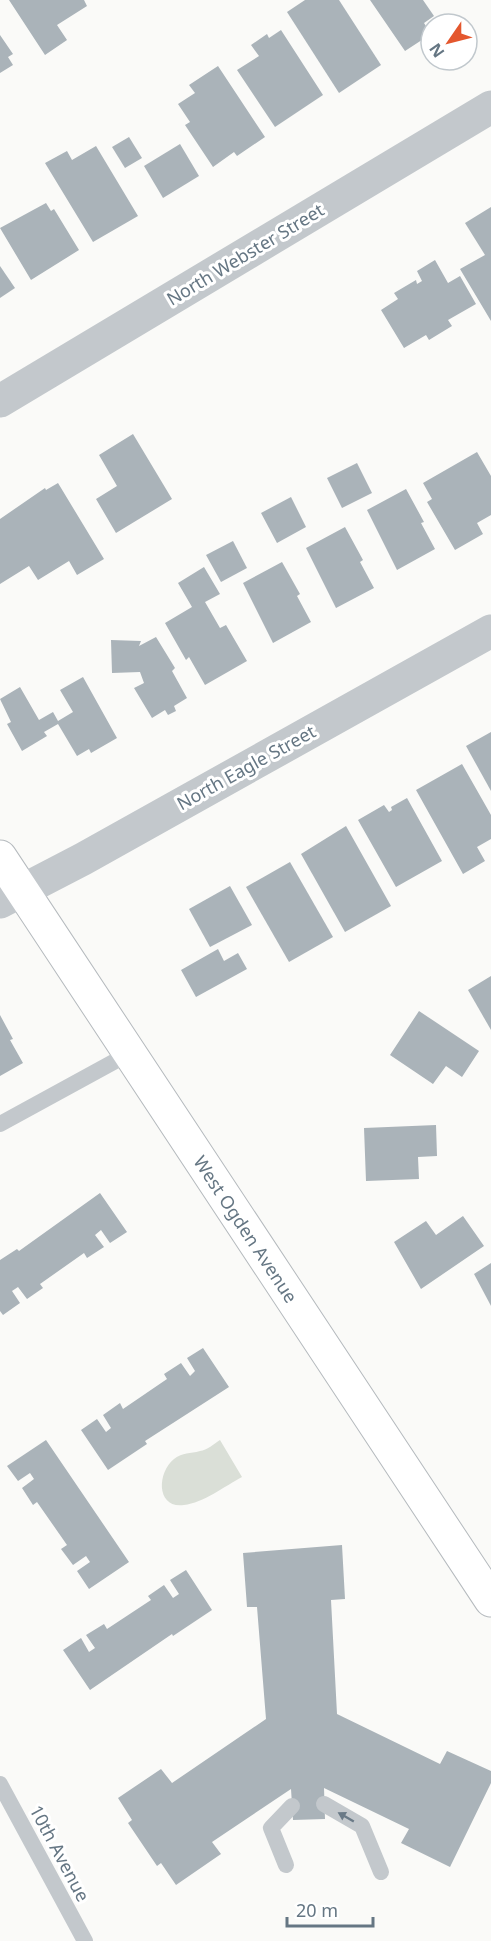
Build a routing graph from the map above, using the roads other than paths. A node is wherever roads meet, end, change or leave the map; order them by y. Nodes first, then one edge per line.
1 (491, 107) edge
2 (0, 401) edge
3 (491, 631) edge
4 (0, 856) edge
5 (11, 897) edge
6 (130, 1053) junction
7 (0, 1124) edge
8 (491, 1600) edge
9 (2, 1791) edge
10 (324, 1804) dead end
11 (292, 1806) dead end
12 (286, 1865) dead end
13 (381, 1872) dead end
14 (85, 1941) edge

1 - 2 street, North Webster Street
3 - 5 street, North Eagle Street
4 - 5 main road, West Ogden Avenue
5 - 6 main road, West Ogden Avenue
6 - 7 lane
6 - 8 main road, West Ogden Avenue
9 - 14 lane, 10th Avenue
13 -> 10 lane
11 - 12 lane

